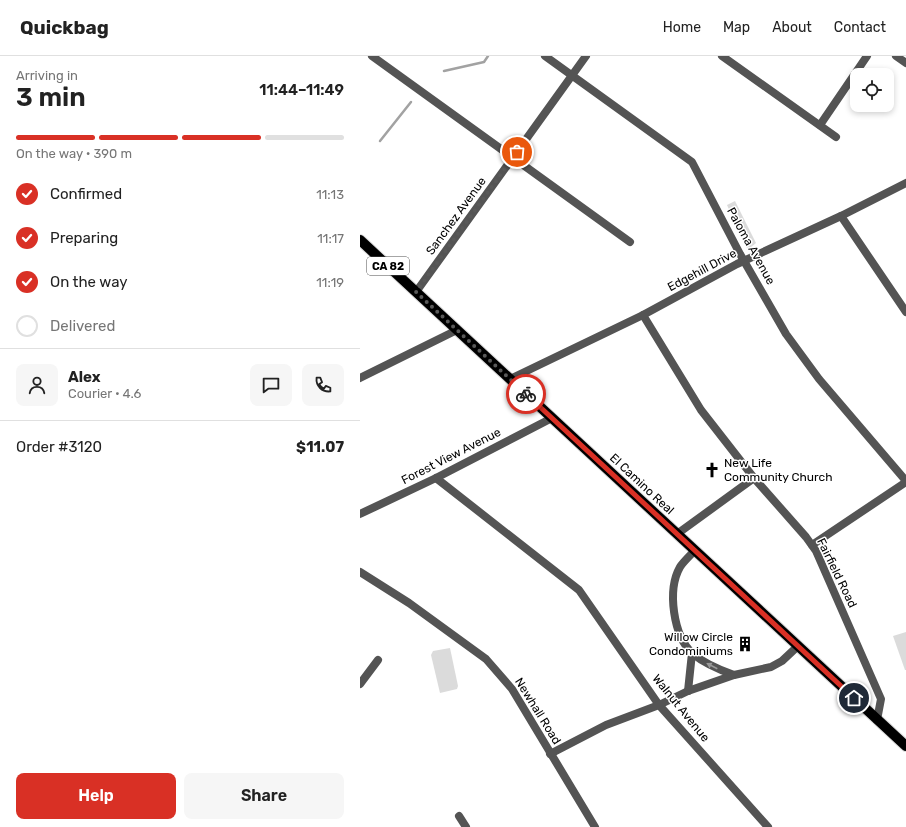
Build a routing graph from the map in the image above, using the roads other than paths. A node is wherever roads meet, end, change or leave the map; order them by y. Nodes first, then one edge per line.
1 (372, 56) edge
2 (545, 56) edge
3 (586, 56) edge
4 (722, 56) edge
5 (867, 56) edge
6 (896, 56) edge
7 (906, 63) edge
8 (572, 76) junction
9 (820, 125) junction
10 (836, 137) dead end
11 (513, 157) junction
12 (906, 183) edge
13 (841, 216) junction
14 (360, 240) edge
15 (630, 242) dead end
16 (744, 261) junction
17 (416, 292) junction
18 (906, 312) edge
19 (643, 315) junction
20 (457, 330) junction
21 (360, 378) edge
22 (510, 379) junction
23 (552, 418) junction
24 (436, 478) junction
25 (754, 478) junction
26 (906, 482) edge
27 (360, 514) edge
28 (676, 534) junction
29 (812, 545) junction
30 (695, 550) junction
31 (360, 572) edge
32 (798, 646) junction
33 (692, 653) junction
34 (378, 660) dead end
35 (734, 675) junction
36 (360, 684) edge
37 (688, 691) junction
38 (659, 705) junction
39 (877, 720) junction
40 (906, 746) edge
41 (550, 754) junction
42 (459, 816) dead end
43 (466, 827) edge
44 (595, 827) edge
45 (768, 827) edge

1 - 11 street
2 - 8 street, Paloma Avenue
3 - 8 street, Sanchez Avenue
4 - 9 street
5 - 9 street
6 - 7 street
8 - 11 street, Sanchez Avenue
8 - 16 street, Paloma Avenue
9 - 10 street
11 - 15 street
11 - 17 street, Sanchez Avenue
12 - 13 street, Edgehill Drive
13 - 16 street, Edgehill Drive
13 - 18 street
14 - 17 main road, El Camino Real / CA 82
16 - 19 street, Edgehill Drive
16 - 26 street, Paloma Avenue
17 - 20 main road, El Camino Real / CA 82
19 - 22 street, Edgehill Drive
19 - 25 street, Fairfield Road
20 - 21 street
20 - 22 main road, El Camino Real / CA 82
22 - 23 main road, El Camino Real / CA 82
23 - 24 street, Forest View Avenue
23 - 28 main road, El Camino Real / CA 82
24 - 27 street, Forest View Avenue
24 - 38 street, Walnut Avenue
25 - 28 street
25 - 29 street, Fairfield Road
26 - 29 street
28 - 30 main road, El Camino Real / CA 82
29 - 39 street, Fairfield Road
30 - 32 main road, El Camino Real / CA 82
30 - 33 street
31 - 41 street, Newhall Road
32 - 35 street
32 - 39 main road, El Camino Real / CA 82
35 -> 33 street
33 - 37 street
34 - 36 street
35 - 37 street
37 - 38 street
38 - 41 street
38 - 45 street, Walnut Avenue
39 - 40 main road, El Camino Real / CA 82
41 - 44 street, Newhall Road
42 - 43 street

